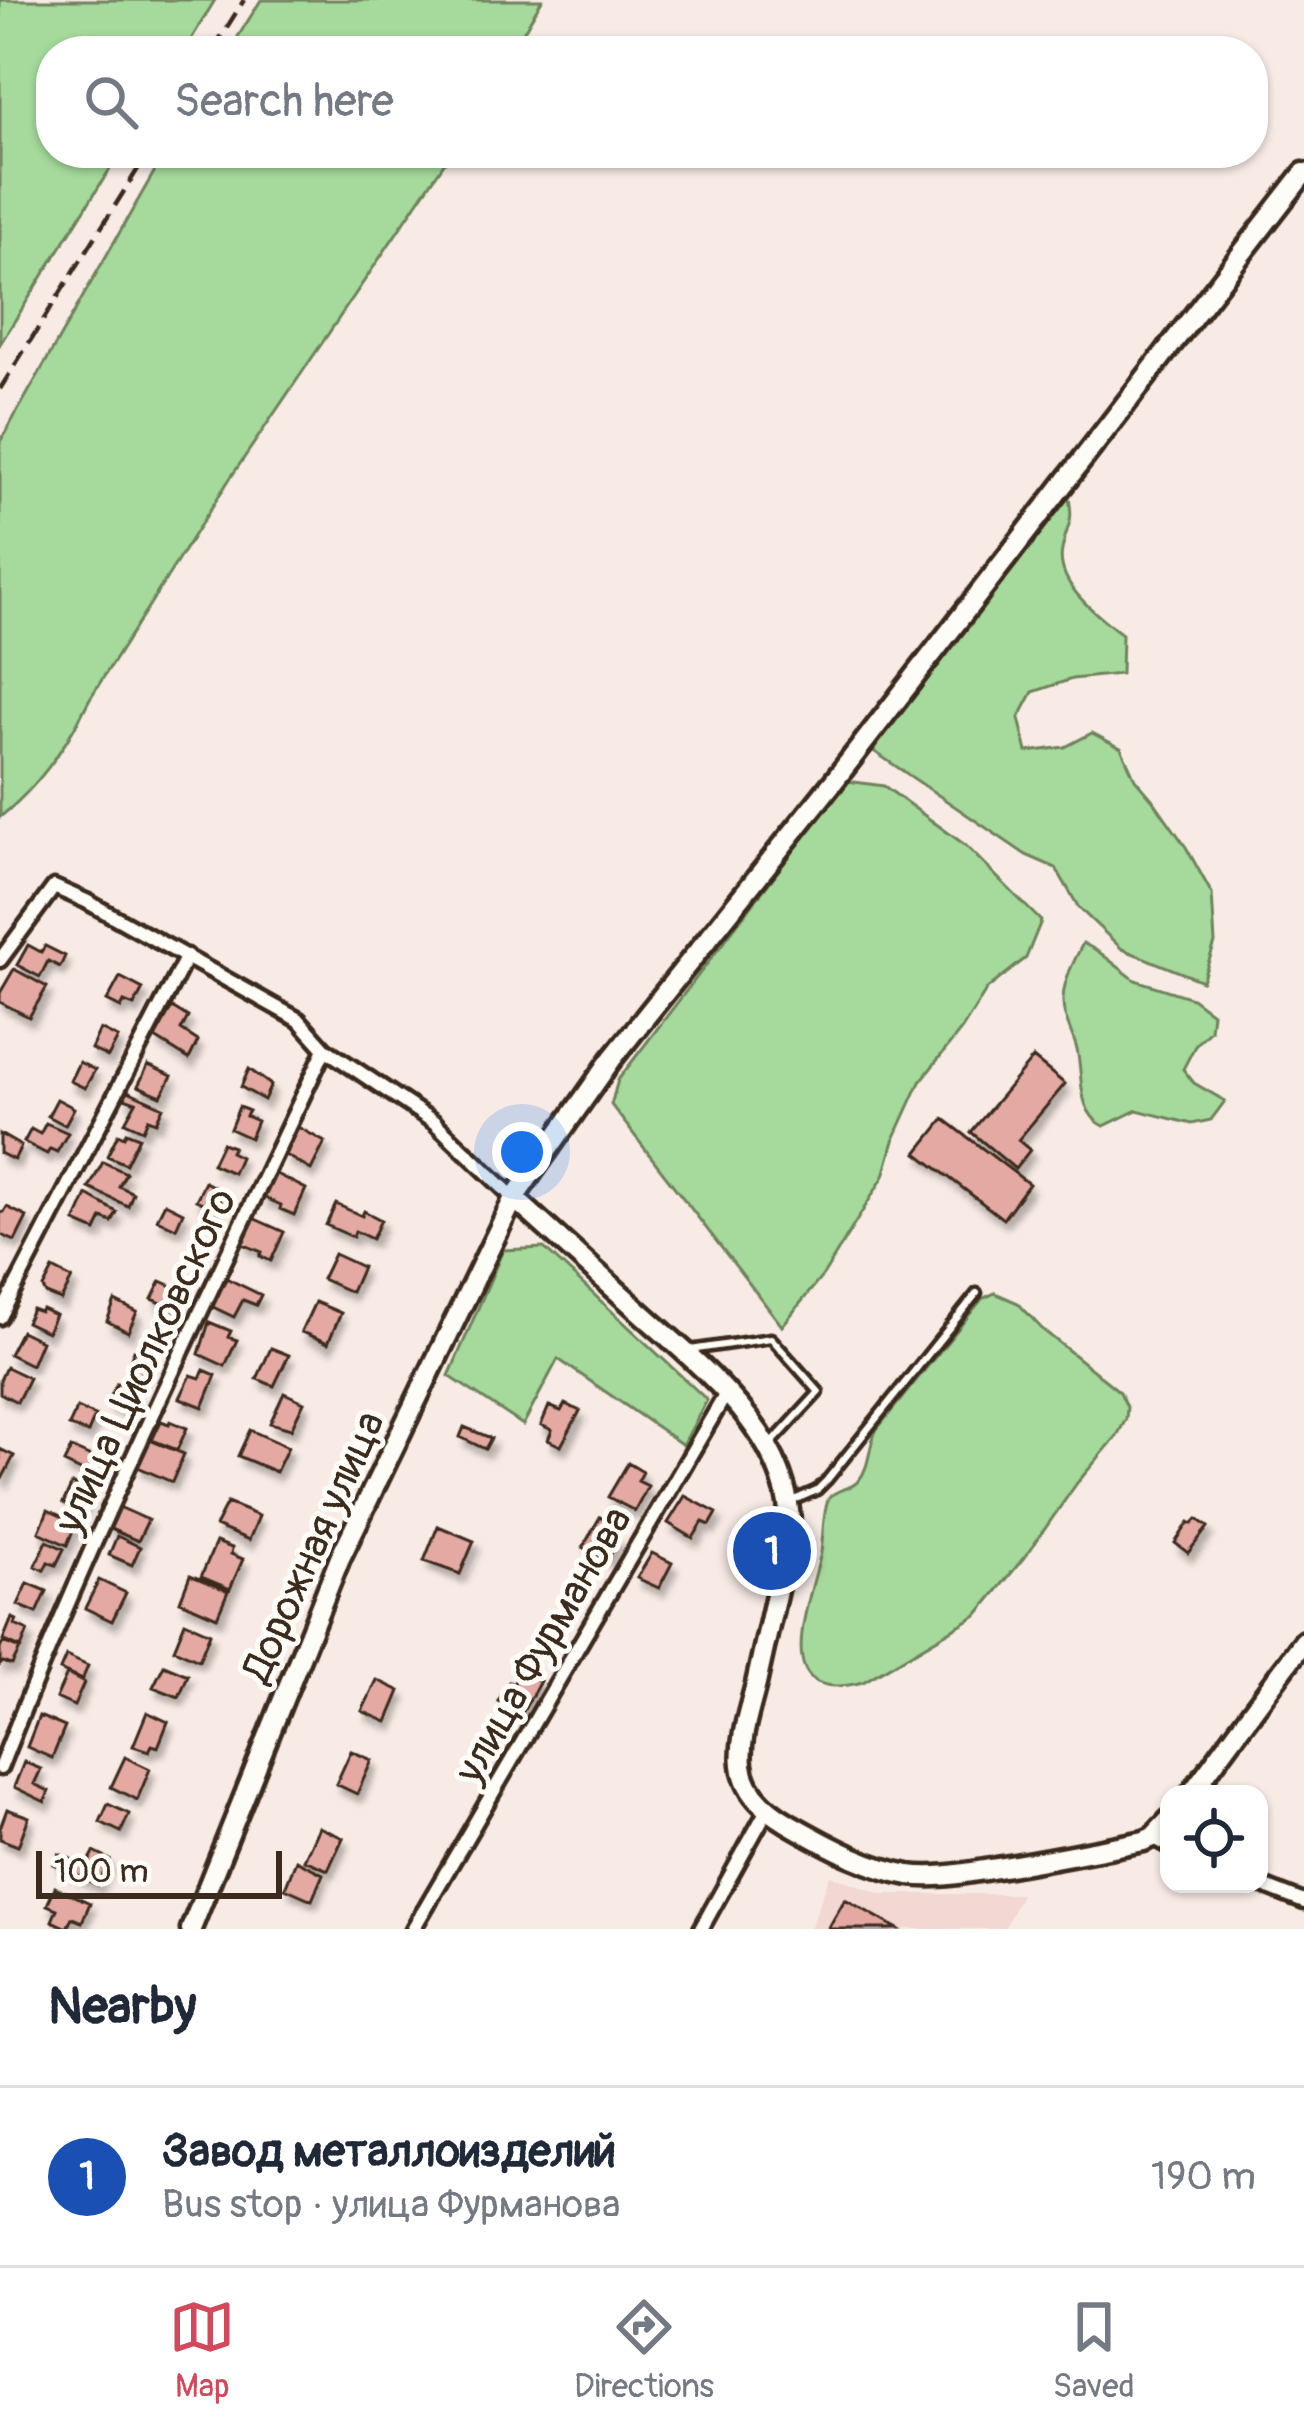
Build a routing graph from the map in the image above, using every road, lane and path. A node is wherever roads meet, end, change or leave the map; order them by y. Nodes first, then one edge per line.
1 (1304, 172) edge
2 (187, 956) junction
3 (0, 960) edge
4 (325, 1048) junction
5 (514, 1198) junction
6 (977, 1293) dead end
7 (0, 1317) edge
8 (683, 1351) junction
9 (728, 1392) junction
10 (768, 1448) junction
11 (789, 1502) junction
12 (1304, 1641) edge
13 (0, 1768) edge
14 (1198, 1785) edge
15 (767, 1810) junction
16 (1160, 1841) edge
17 (1268, 1888) edge
18 (1304, 1902) edge
19 (191, 1929) edge
20 (413, 1929) edge
21 (701, 1929) edge

1 - 5 main road, Дорожная улица
2 - 3 street
2 - 4 street
2 - 7 street
4 - 5 street
4 - 13 street, улица Циолковского
5 - 8 main road
5 - 19 main road, Дорожная улица
6 - 11 lane
8 - 9 main road
8 - 10 lane
9 - 10 main road
9 - 20 street, улица Фурманова
10 - 11 main road
11 - 15 main road
12 - 14 main road
15 - 16 main road
15 - 21 street
17 - 18 street

